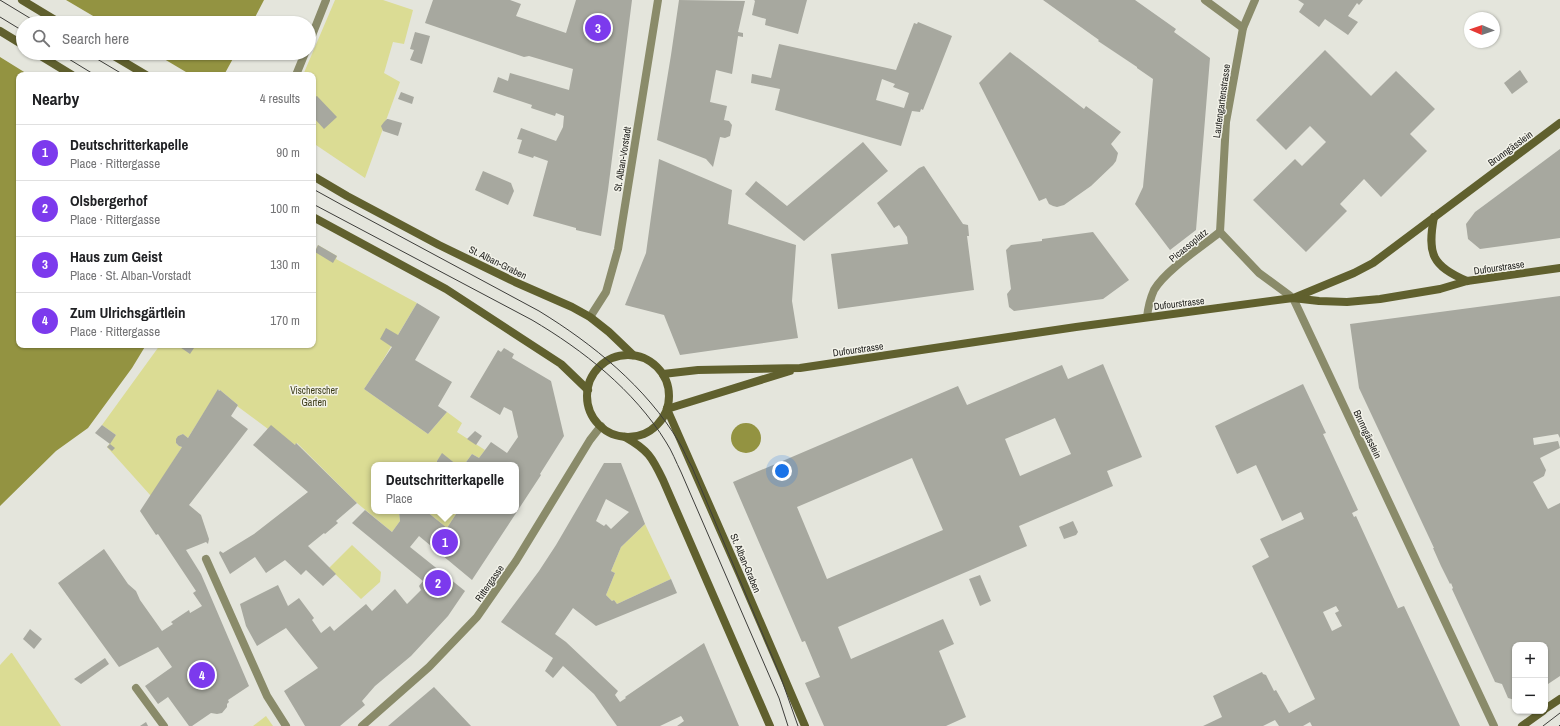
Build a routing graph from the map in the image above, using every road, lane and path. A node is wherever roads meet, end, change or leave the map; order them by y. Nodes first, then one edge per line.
1 (22, 0) edge
2 (326, 0) edge
3 (658, 0) edge
4 (1204, 0) edge
5 (1255, 0) edge
6 (48, 16) edge
7 (316, 25) edge
8 (1243, 28) junction
9 (0, 31) edge
10 (16, 41) edge
11 (47, 60) edge
12 (121, 60) edge
13 (302, 60) edge
14 (67, 72) edge
15 (141, 72) edge
16 (297, 72) edge
17 (1560, 123) edge
18 (316, 178) edge
19 (1434, 217) junction
20 (316, 219) edge
21 (1220, 232) junction
22 (1560, 268) edge
23 (1467, 282) junction
24 (1293, 298) junction
25 (590, 317) junction
26 (1146, 317) junction
27 (633, 356) junction
28 (800, 368) junction
29 (663, 374) junction
30 (588, 390) junction
31 (667, 410) junction
32 (601, 426) junction
33 (625, 437) junction
34 (206, 560) dead end
35 (136, 688) dead end
36 (1560, 699) edge
37 (1548, 707) edge
38 (1538, 714) edge
39 (164, 726) edge
40 (286, 726) edge
41 (362, 726) edge
42 (770, 726) edge
43 (805, 726) edge
44 (1494, 726) edge
45 (1522, 726) edge

1 - 6 main road
2 - 7 street
3 - 25 street, St. Alban-Vorstadt
4 - 8 street
5 - 8 street, Lautengartenstrasse
8 - 21 street, Lautengartenstrasse
9 - 10 main road
11 - 14 main road
12 - 15 main road
13 - 16 street
17 - 19 main road, Brunngässlein
18 - 25 main road, St. Alban-Graben
19 - 23 main road
19 - 24 main road, Brunngässlein
20 - 30 main road
21 - 24 street, Picassoplatz
21 - 26 street, Picassoplatz
22 - 23 main road, Dufourstrasse
23 - 24 main road, Dufourstrasse
24 - 26 main road, Dufourstrasse
24 - 44 street, Brunngässlein
25 - 27 main road, St. Alban-Graben
26 - 28 main road, Dufourstrasse
27 - 29 main road
27 - 30 main road
28 - 29 main road, Dufourstrasse
28 - 31 main road, Dufourstrasse
29 - 31 main road
30 - 32 main road
31 - 33 main road
31 - 43 main road, St. Alban-Graben
32 - 33 main road
32 - 41 street, Rittergasse
33 - 42 main road
34 - 40 street
35 - 39 street
36 - 37 main road
38 - 45 main road

